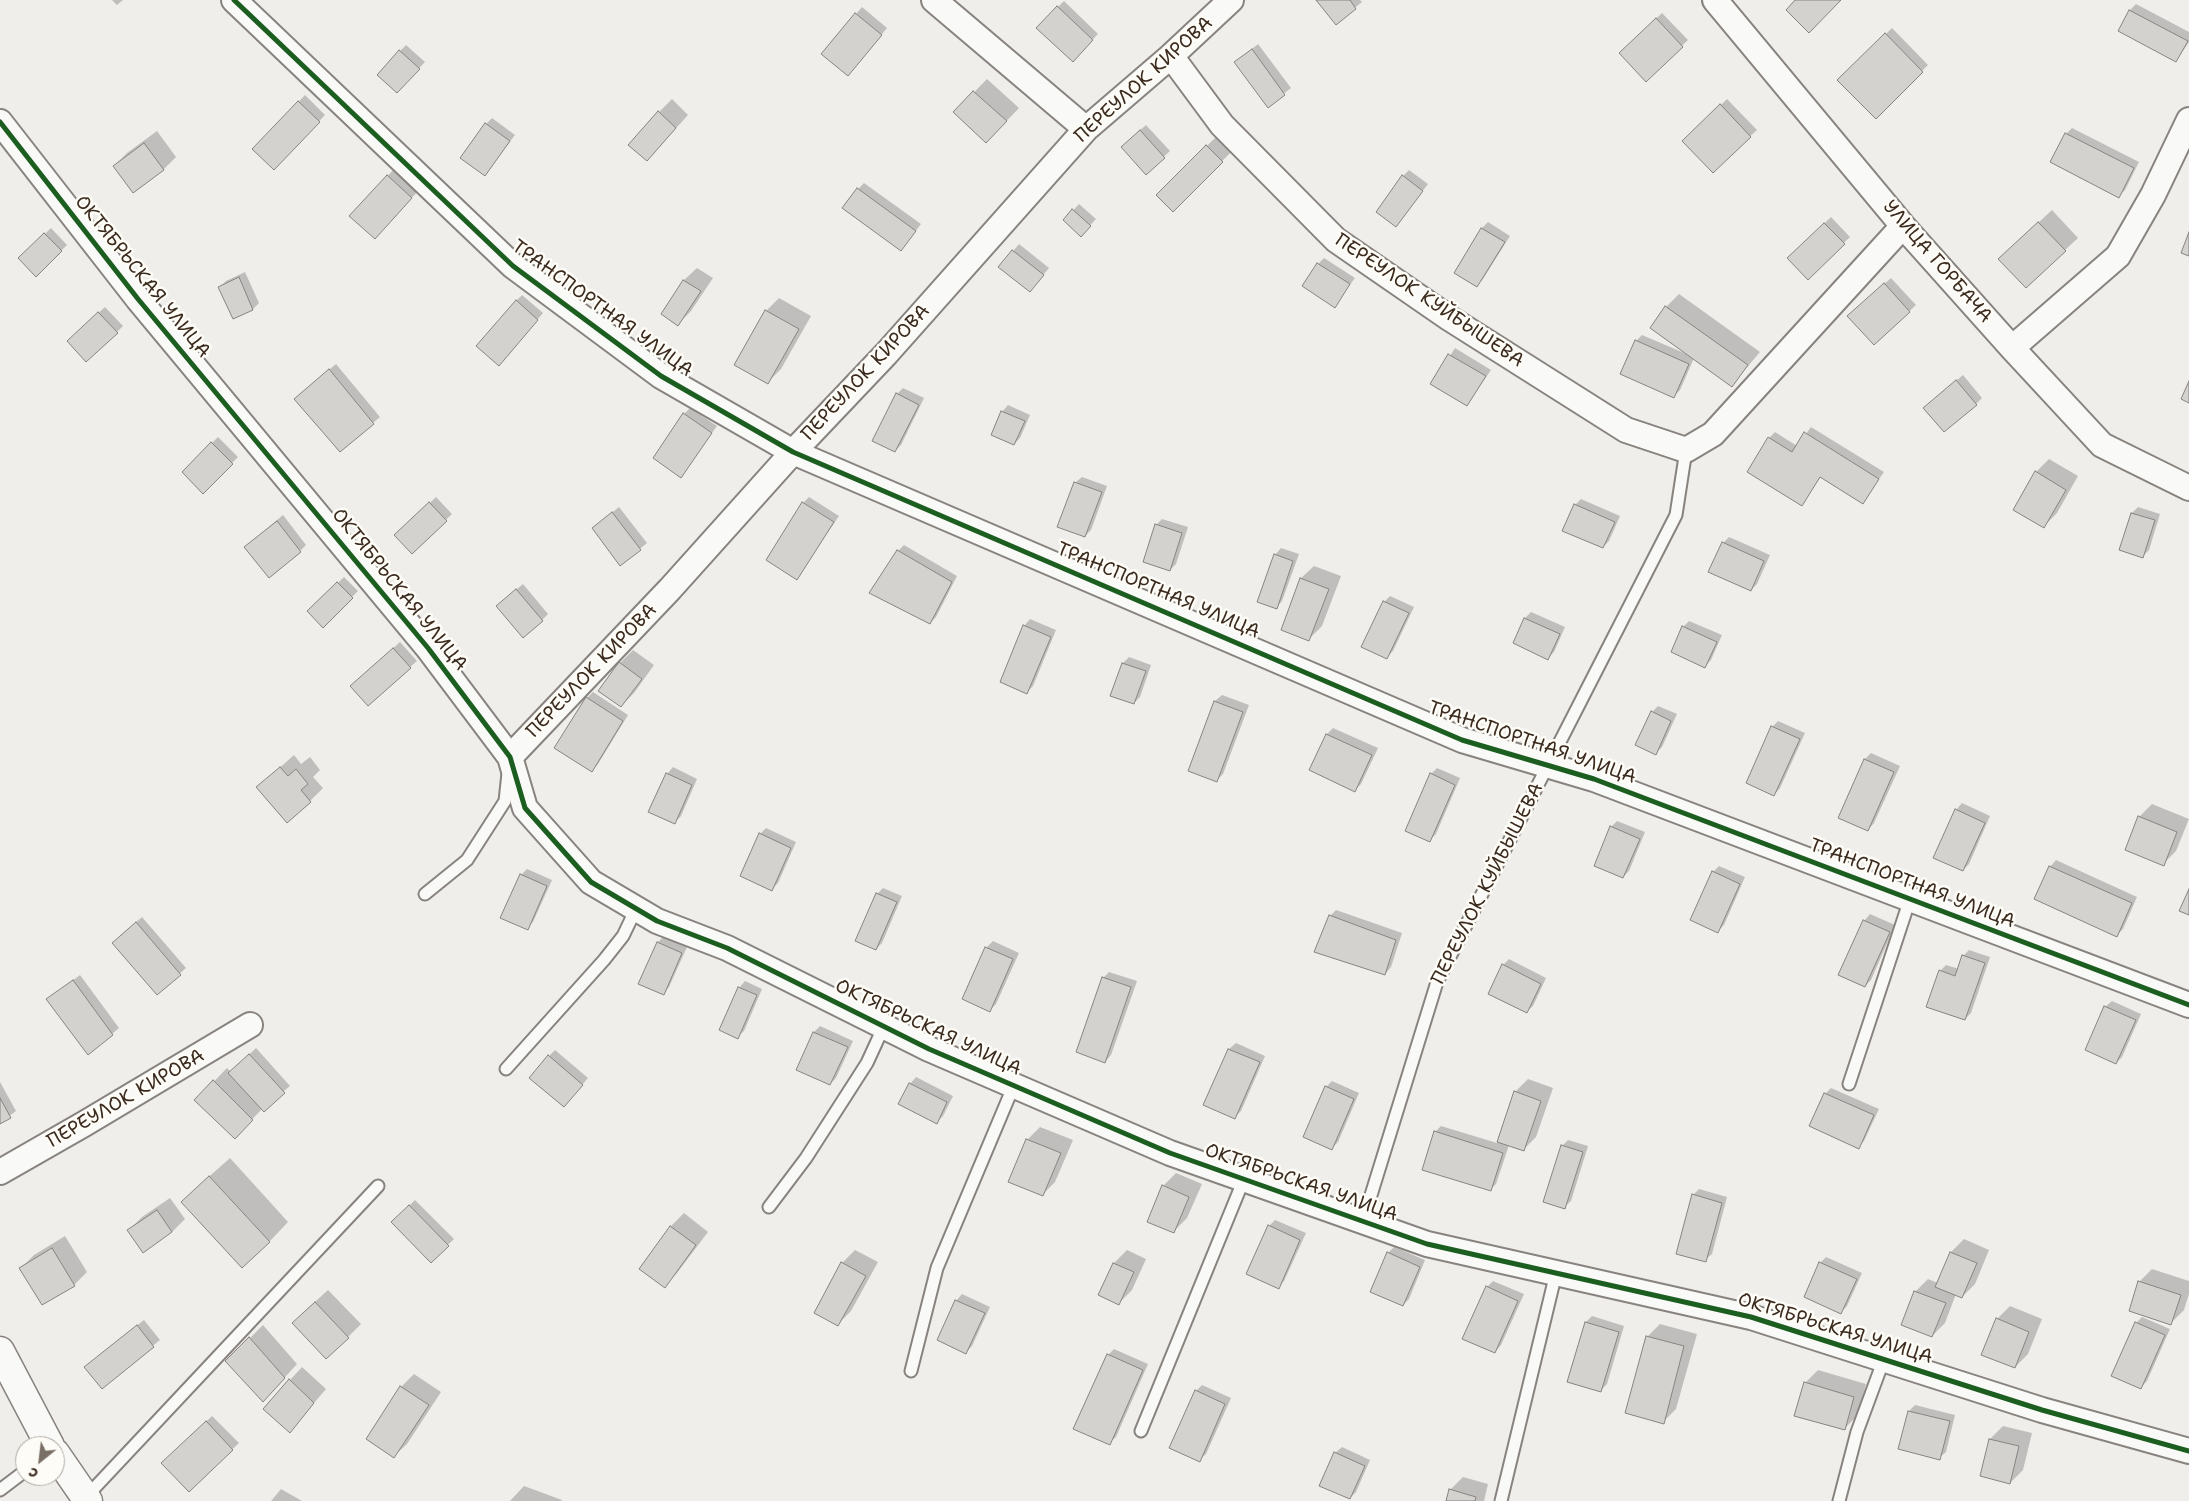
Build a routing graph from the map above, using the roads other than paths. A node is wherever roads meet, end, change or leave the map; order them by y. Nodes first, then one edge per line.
1 (234, 0) edge
2 (934, 0) edge
3 (1231, 0) edge
4 (1714, 0) edge
5 (1172, 56) junction
6 (2189, 120) edge
7 (0, 122) edge
8 (1086, 129) junction
9 (1903, 226) junction
10 (2012, 348) junction
11 (1686, 450) junction
12 (793, 452) junction
13 (2189, 488) edge
14 (510, 756) junction
15 (1548, 765) junction
16 (424, 894) dead end
17 (1910, 899) junction
18 (636, 909) junction
19 (2189, 1005) edge
20 (250, 1025) dead end
21 (884, 1026) junction
22 (506, 1069) dead end
23 (1849, 1084) dead end
24 (1014, 1086) junction
25 (0, 1172) edge
26 (1244, 1179) junction
27 (378, 1186) dead end
28 (769, 1207) dead end
29 (1363, 1221) junction
30 (1556, 1273) junction
31 (0, 1351) edge
32 (1884, 1360) junction
33 (911, 1371) dead end
34 (1141, 1431) dead end
35 (45, 1436) edge
36 (2189, 1451) edge
37 (65, 1467) edge
38 (15, 1479) edge
39 (0, 1490) edge
40 (87, 1499) edge
41 (1501, 1501) edge
42 (1839, 1501) edge

1 - 12 street, ТРАНСПОРТНАЯ УЛИЦА
2 - 8 street
3 - 5 street, ПЕРЕУЛОК КИРОВА
4 - 9 street, УЛИЦА ГОРБАЧА
5 - 8 street, ПЕРЕУЛОК КИРОВА
5 - 11 street, ПЕРЕУЛОК КУЙБЫШЕВА
6 - 10 street
7 - 14 street, ОКТЯБРЬСКАЯ УЛИЦА
8 - 12 street, ПЕРЕУЛОК КИРОВА
9 - 10 street, УЛИЦА ГОРБАЧА
9 - 11 street
10 - 13 street, УЛИЦА ГОРБАЧА
11 - 15 lane, ПЕРЕУЛОК КУЙБЫШЕВА
12 - 14 street, ПЕРЕУЛОК КИРОВА
12 - 15 street, ТРАНСПОРТНАЯ УЛИЦА
14 - 16 lane
14 - 18 street, ОКТЯБРЬСКАЯ УЛИЦА
15 - 17 street, ТРАНСПОРТНАЯ УЛИЦА
15 - 29 lane, ПЕРЕУЛОК КУЙБЫШЕВА
17 - 19 street, ТРАНСПОРТНАЯ УЛИЦА
17 - 23 lane
18 - 21 street, ОКТЯБРЬСКАЯ УЛИЦА
18 - 22 lane
20 - 25 street, ПЕРЕУЛОК КИРОВА
21 - 24 street, ОКТЯБРЬСКАЯ УЛИЦА
21 - 28 lane
24 - 26 street, ОКТЯБРЬСКАЯ УЛИЦА
24 - 33 lane
26 - 29 street, ОКТЯБРЬСКАЯ УЛИЦА
26 - 34 lane
27 - 40 lane
29 - 30 street, ОКТЯБРЬСКАЯ УЛИЦА
30 - 32 street, ОКТЯБРЬСКАЯ УЛИЦА
30 - 41 lane
31 - 35 main road
32 - 36 street, ОКТЯБРЬСКАЯ УЛИЦА
32 - 42 lane
37 - 40 main road
38 - 39 lane

